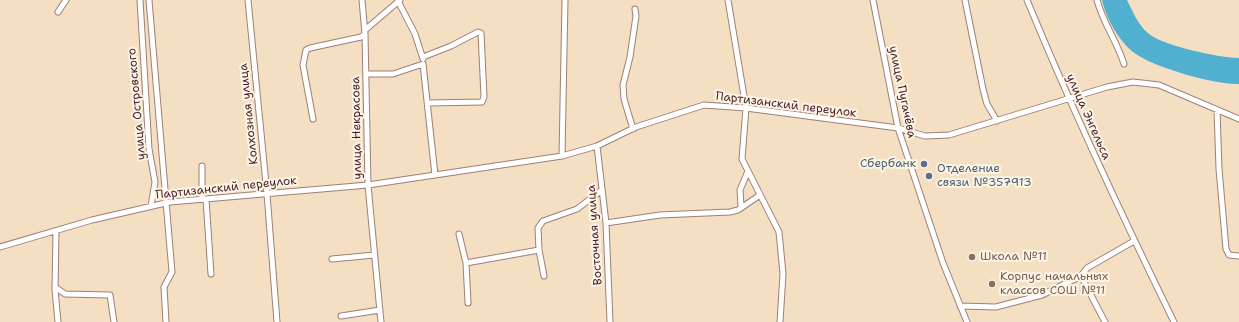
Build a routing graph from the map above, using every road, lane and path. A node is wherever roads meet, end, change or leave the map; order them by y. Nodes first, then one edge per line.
1 (66, 0) edge
2 (140, 0) edge
3 (149, 0) edge
4 (248, 0) edge
5 (362, 0) edge
6 (399, 0) edge
7 (565, 0) edge
8 (728, 0) edge
9 (872, 0) edge
10 (965, 0) edge
11 (1027, 0) edge
12 (1097, 0) edge
13 (635, 9) dead end
14 (58, 12) dead end
15 (365, 32) junction
16 (423, 57) junction
17 (423, 64) junction
18 (1124, 64) dead end
19 (366, 74) junction
20 (1068, 99) junction
21 (428, 103) junction
22 (746, 108) junction
23 (1217, 110) junction
24 (314, 119) dead end
25 (1239, 119) edge
26 (997, 121) junction
27 (898, 128) junction
28 (633, 129) junction
29 (597, 146) junction
30 (562, 156) junction
31 (202, 166) dead end
32 (748, 171) junction
33 (435, 175) junction
34 (368, 185) junction
35 (602, 190) junction
36 (267, 194) junction
37 (760, 195) junction
38 (204, 199) junction
39 (167, 203) junction
40 (151, 206) junction
41 (741, 206) junction
42 (606, 223) junction
43 (56, 231) junction
44 (459, 234) dead end
45 (1134, 240) junction
46 (0, 247) edge
47 (539, 250) junction
48 (374, 255) junction
49 (1239, 256) edge
50 (332, 259) dead end
51 (466, 263) junction
52 (211, 274) dead end
53 (544, 276) dead end
54 (1081, 276) junction
55 (55, 287) junction
56 (468, 303) dead end
57 (960, 306) junction
58 (380, 310) junction
59 (341, 316) dead end
60 (58, 322) edge
61 (114, 322) edge
62 (166, 322) edge
63 (276, 322) edge
64 (381, 322) edge
65 (610, 322) edge
66 (780, 322) edge
67 (967, 322) edge
68 (1105, 322) edge
69 (1174, 322) edge

1 - 14 street
2 - 40 street, улица Островского
3 - 39 street
4 - 36 street, Колхозная улица
5 - 15 street, улица Некрасова
6 - 15 street
6 - 16 street
7 - 30 street
8 - 22 street
9 - 27 street, улица Пугачёва
10 - 26 street
11 - 20 street, улица Энгельса
12 - 18 street
13 - 28 street
15 - 19 street, улица Некрасова
15 - 24 street
16 - 17 street
16 - 21 street
17 - 19 street
17 - 21 street
19 - 34 street, улица Некрасова
20 - 23 street, Партизанский переулок
20 - 26 street, Партизанский переулок
20 - 45 street, улица Энгельса
21 - 33 street
22 - 27 street, Партизанский переулок
22 - 28 street, Партизанский переулок
22 - 32 street
23 - 25 street, Партизанский переулок
23 - 49 street
26 - 27 street, Партизанский переулок
27 - 57 street, улица Пугачёва
28 - 29 street, Партизанский переулок
29 - 30 street, Партизанский переулок
29 - 35 street, Восточная улица
30 - 33 street, Партизанский переулок
31 - 38 street
32 - 37 street
32 - 41 street
33 - 34 street, Партизанский переулок
34 - 36 street, Партизанский переулок
34 - 48 street, улица Некрасова
35 - 42 street, Восточная улица
35 - 47 street
36 - 38 street, Партизанский переулок
36 - 63 street, Колхозная улица
37 - 41 street
37 - 66 street
38 - 39 street, Партизанский переулок
38 - 52 street
39 - 40 street, Партизанский переулок
39 - 62 street
40 - 43 street, Партизанский переулок
41 - 42 street
42 - 65 street, Восточная улица
43 - 46 street, Партизанский переулок
43 - 55 street
44 - 51 street
45 - 54 street
45 - 69 street, улица Энгельса
47 - 51 street
47 - 53 street
48 - 50 street
48 - 58 street, улица Некрасова
51 - 56 street
54 - 57 street
54 - 68 street
55 - 60 street
55 - 61 street
57 - 67 street, улица Пугачёва
58 - 59 street
58 - 64 street, улица Некрасова

